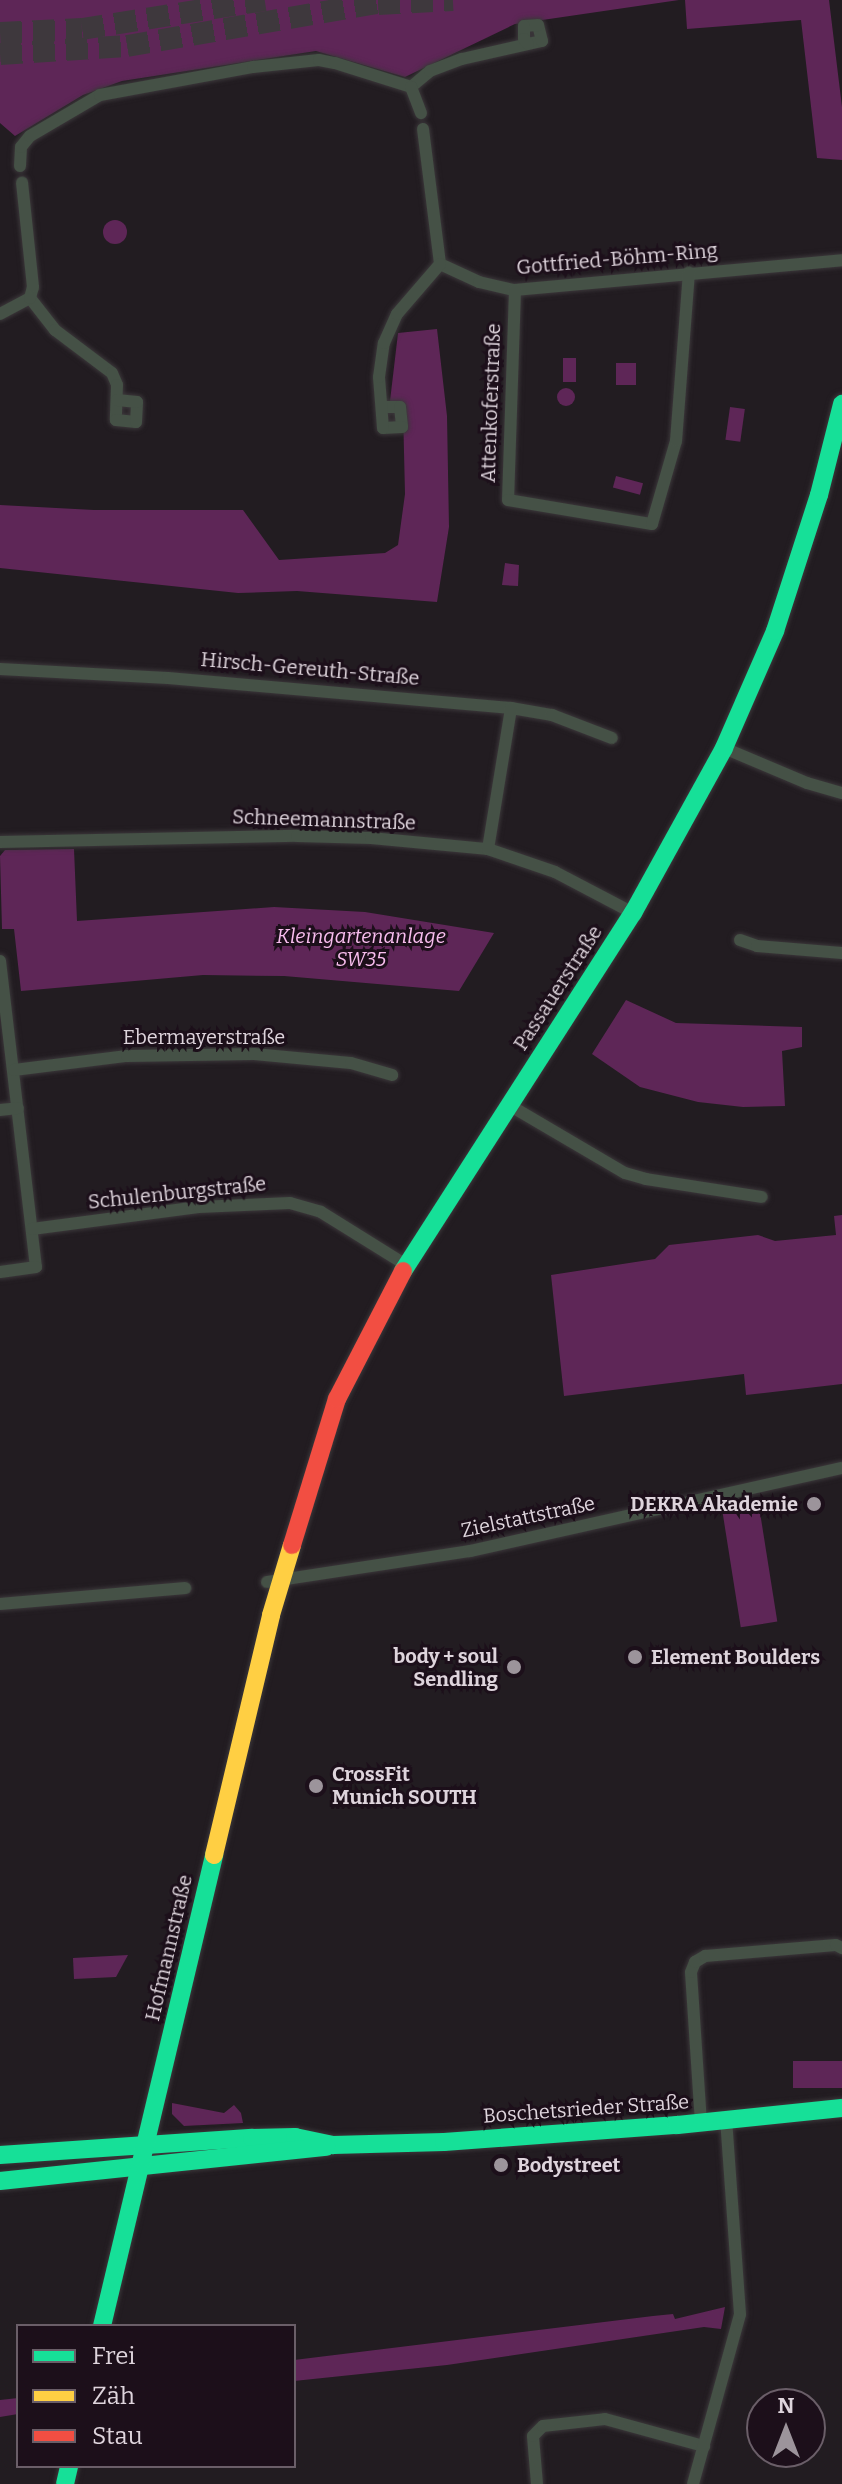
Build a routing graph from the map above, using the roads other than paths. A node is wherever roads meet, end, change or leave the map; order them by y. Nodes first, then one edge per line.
1 (528, 44) dead end
2 (411, 87) junction
3 (421, 113) dead end
4 (423, 129) dead end
5 (20, 166) dead end
6 (22, 183) dead end
7 (842, 260) edge
8 (440, 264) junction
9 (689, 273) junction
10 (515, 290) junction
11 (30, 298) junction
12 (0, 314) edge
13 (117, 400) dead end
14 (842, 404) edge
15 (382, 407) dead end
16 (0, 669) edge
17 (511, 708) junction
18 (612, 738) dead end
19 (724, 748) junction
20 (842, 793) edge
21 (0, 842) edge
22 (488, 849) junction
23 (633, 913) junction
24 (740, 940) dead end
25 (842, 953) edge
26 (0, 961) edge
27 (14, 1070) junction
28 (392, 1075) dead end
29 (509, 1105) junction
30 (18, 1108) junction
31 (0, 1110) edge
32 (762, 1197) dead end
33 (32, 1229) junction
34 (406, 1265) junction
35 (0, 1272) edge
36 (842, 1468) edge
37 (274, 1581) junction
38 (185, 1588) dead end
39 (0, 1604) edge
40 (842, 1948) edge
41 (842, 2108) edge
42 (726, 2121) junction
43 (701, 2123) junction
44 (147, 2144) junction
45 (333, 2145) junction
46 (0, 2155) edge
47 (142, 2166) junction
48 (0, 2181) edge
49 (102, 2324) edge
50 (704, 2446) junction
51 (537, 2484) edge
52 (693, 2484) edge

1 - 2 street
2 - 3 street
2 - 5 street
4 - 8 street
6 - 11 street
7 - 9 street, Gottfried-Böhm-Ring
8 - 10 street, Gottfried-Böhm-Ring
8 - 15 street
9 - 10 street, Gottfried-Böhm-Ring
9 - 10 street, Attenkoferstraße
11 - 12 street
11 - 13 street
14 - 19 street, Passauerstraße
16 - 17 street, Hirsch-Gereuth-Straße
17 - 18 street, Hirsch-Gereuth-Straße
17 - 22 street
19 - 20 street
19 - 23 street, Passauerstraße
21 - 22 street, Schneemannstraße
22 - 23 street, Schneemannstraße
23 - 29 street, Passauerstraße
24 - 25 street
26 - 27 street
27 - 28 street, Ebermayerstraße
27 - 30 street
29 - 32 street
29 - 34 street, Passauerstraße
30 - 31 street
30 - 33 street
33 - 34 street, Schulenburgstraße
33 - 35 street
34 - 37 street, Passauerstraße
36 - 37 street, Zielstattstraße
37 - 44 street, Hofmannstraße
38 - 39 street
40 - 43 street
41 - 42 street, Boschetsrieder Straße
42 - 43 street, Boschetsrieder Straße
42 - 50 street
43 - 45 street, Boschetsrieder Straße
44 - 45 street, Boschetsrieder Straße
44 - 46 street, Boschetsrieder Straße
44 - 47 street, Hofmannstraße
45 - 47 street, Boschetsrieder Straße
47 - 48 street, Boschetsrieder Straße
47 - 49 street, Hofmannstraße
50 - 51 street
50 - 52 street

